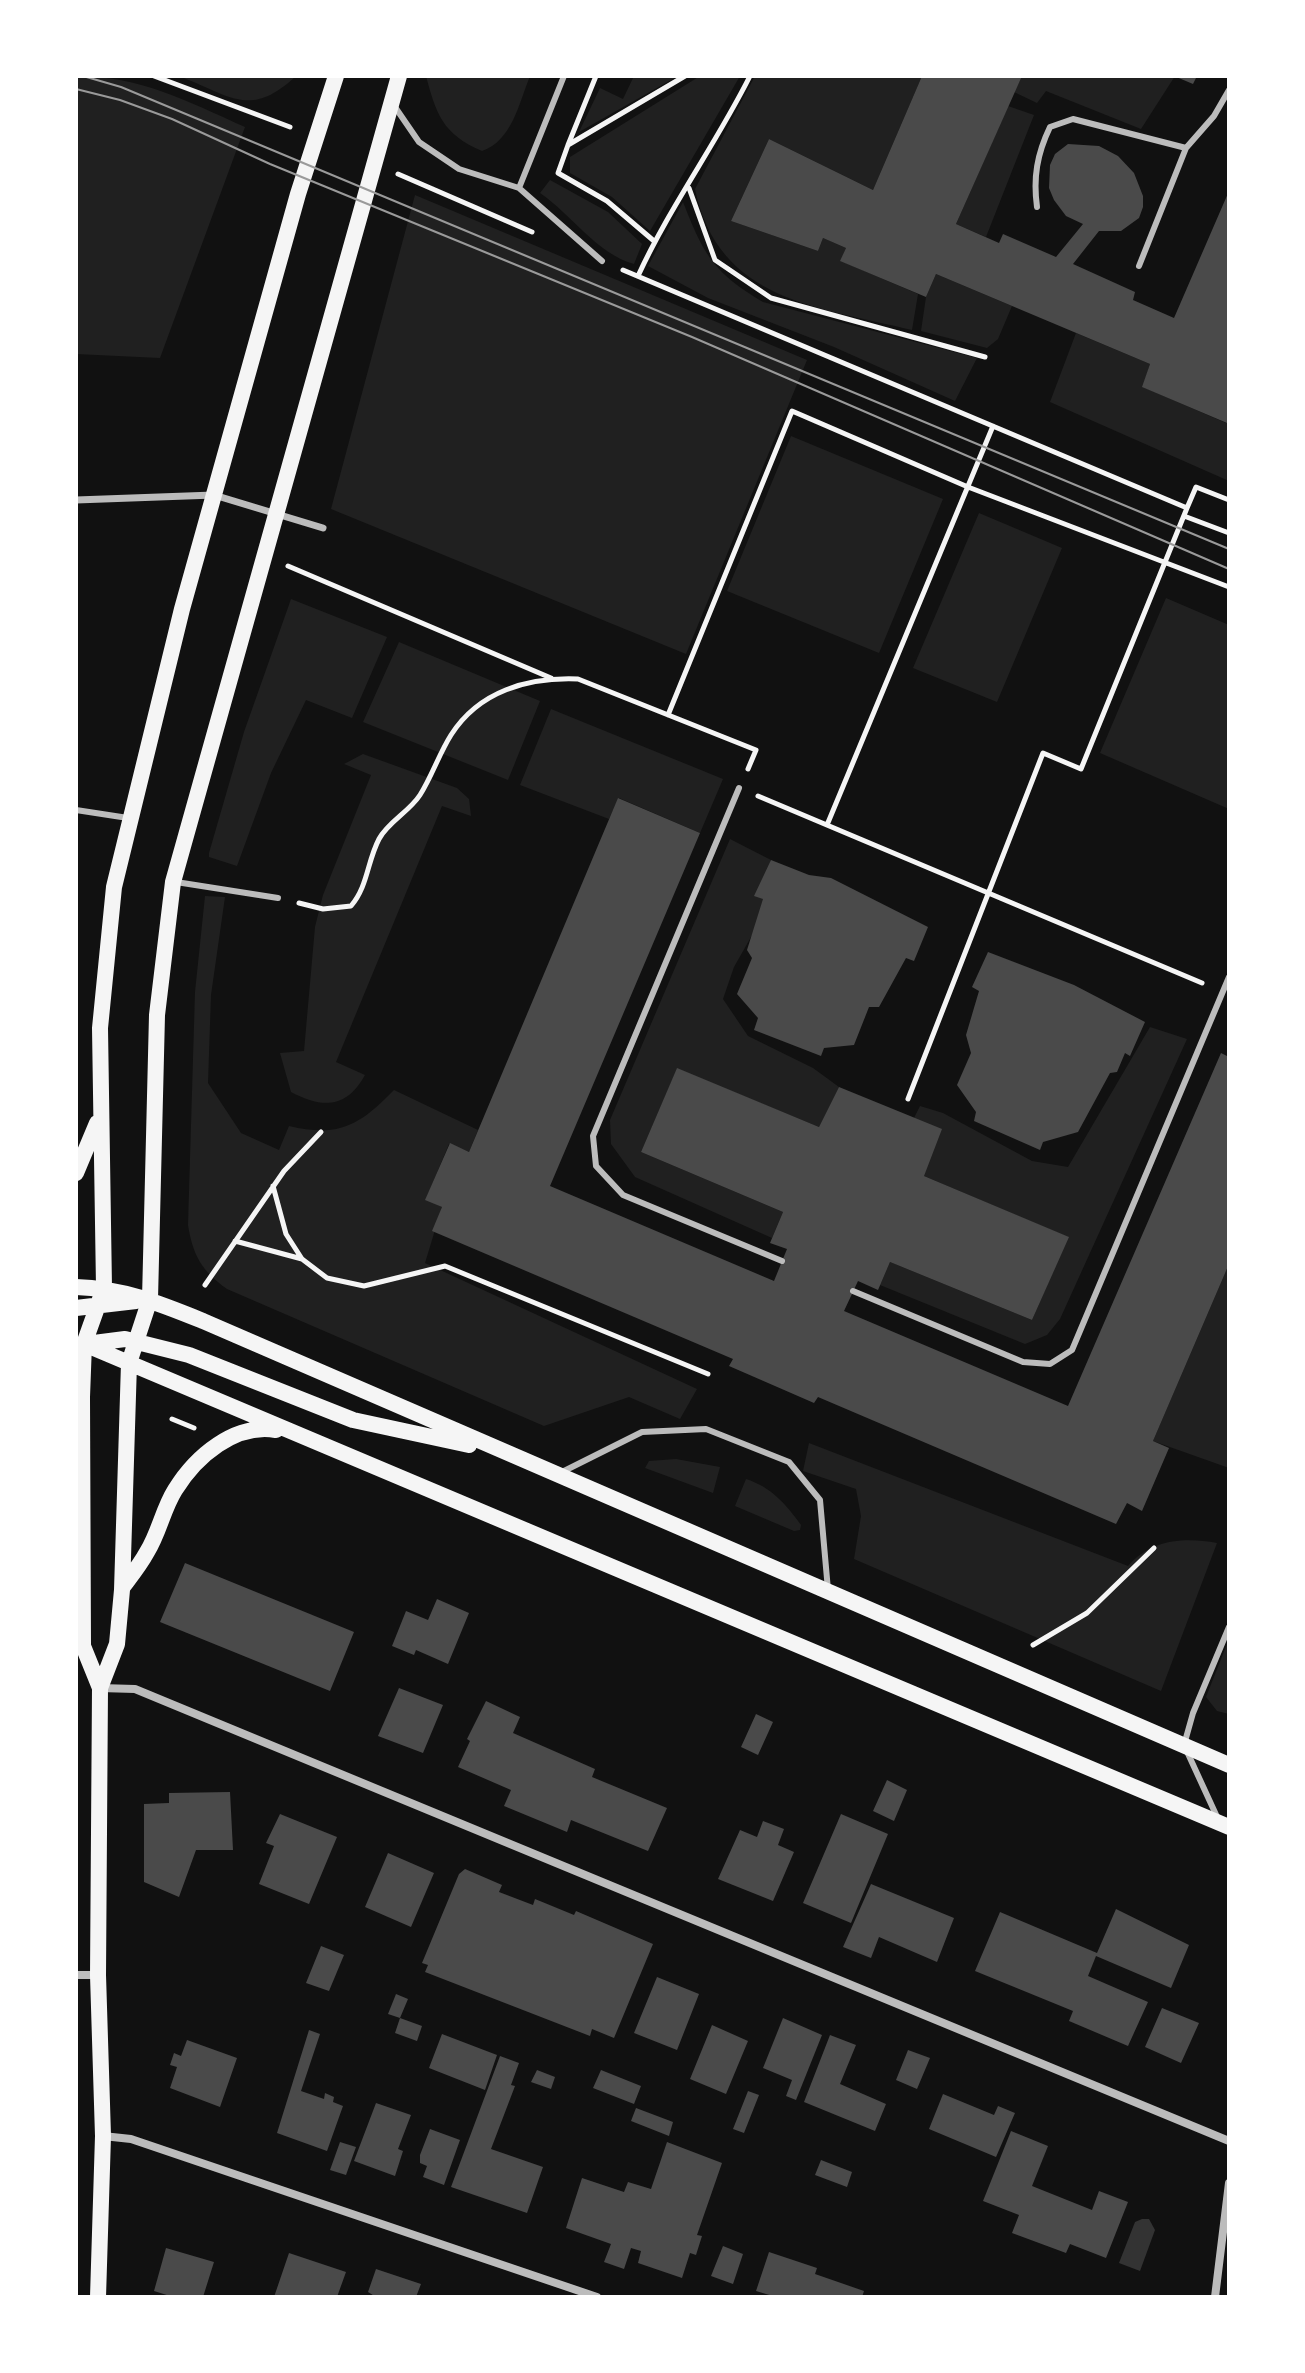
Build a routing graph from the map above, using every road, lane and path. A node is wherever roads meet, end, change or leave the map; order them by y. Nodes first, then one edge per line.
1 (336, 76) edge
2 (399, 76) edge
3 (564, 76) edge
4 (596, 76) edge
5 (685, 76) edge
6 (750, 76) edge
7 (1229, 90) edge
8 (392, 103) junction
9 (568, 145) junction
10 (1186, 148) junction
11 (420, 186) dead end
12 (519, 188) junction
13 (689, 188) junction
14 (1037, 207) dead end
15 (546, 238) dead end
16 (654, 241) junction
17 (602, 261) joint
18 (1139, 266) dead end
19 (638, 276) junction
20 (985, 357) dead end
21 (993, 426) junction
22 (968, 487) junction
23 (214, 495) junction
24 (76, 500) edge
25 (1229, 500) edge
26 (1187, 508) junction
27 (277, 512) junction
28 (1184, 516) junction
29 (323, 528) dead end
30 (1229, 533) edge
31 (1166, 561) junction
32 (285, 565) dead end
33 (1229, 587) edge
34 (552, 678) dead end
35 (668, 715) dead end
36 (739, 788) dead end
37 (76, 810) edge
38 (131, 819) junction
39 (827, 825) dead end
40 (173, 882) junction
41 (278, 898) dead end
42 (1229, 977) edge
43 (908, 1099) dead end
44 (100, 1114) junction
45 (321, 1132) dead end
46 (76, 1173) edge
47 (273, 1186) junction
48 (235, 1241) junction
49 (302, 1259) junction
50 (782, 1261) dead end
51 (205, 1285) dead end
52 (76, 1287) edge
53 (104, 1288) junction
54 (853, 1291) dead end
55 (150, 1299) junction
56 (97, 1305) junction
57 (76, 1308) edge
58 (136, 1342) junction
59 (80, 1344) edge
60 (129, 1363) junction
61 (708, 1374) dead end
62 (172, 1419) dead end
63 (204, 1432) dead end
64 (296, 1434) junction
65 (506, 1453) junction
66 (557, 1475) junction
67 (1154, 1548) dead end
68 (122, 1590) junction
69 (828, 1591) junction
70 (1229, 1627) edge
71 (1033, 1645) dead end
72 (100, 1688) junction
73 (1184, 1745) junction
74 (1229, 1765) edge
75 (1225, 1825) edge
76 (76, 1975) edge
77 (98, 1975) junction
78 (103, 2136) junction
79 (1229, 2141) edge
80 (1229, 2183) edge
81 (98, 2297) edge
82 (597, 2297) edge
83 (1215, 2297) edge

1 - 23 main road
2 - 8 main road
3 - 12 lane
4 - 9 path
5 - 9 path
6 - 13 path
7 - 10 lane
8 - 12 lane
8 - 27 main road
9 - 16 path
10 - 14 lane
10 - 18 lane
11 - 15 path
12 - 17 lane
13 - 16 path
13 - 20 path
16 - 19 path
17 - 19 path
19 - 21 path
21 - 22 path
21 - 26 path
22 - 31 path
22 - 35 path
22 - 39 path
23 - 24 street
23 - 27 street
23 - 38 main road
25 - 26 path
26 - 28 path
27 - 29 street
27 - 40 main road
28 - 30 path
28 - 31 path
31 - 33 path
31 - 43 path
32 - 34 path
36 - 50 lane
37 - 38 lane
38 - 44 main road
40 - 41 lane
40 - 55 main road
42 - 54 lane
44 - 46 main road
44 - 53 main road
45 - 47 path
47 - 48 path
47 - 49 path
48 - 49 path
48 - 51 path
49 - 61 path
52 - 53 main road
53 - 55 main road
53 - 56 main road
55 - 56 main road
55 - 58 main road
55 - 65 main road
56 - 57 main road
56 - 59 main road
58 - 59 main road
58 - 60 main road
58 - 65 main road
59 - 60 main road
59 - 72 main road
60 - 64 main road
60 - 68 main road
62 - 63 path
64 - 68 main road
64 - 75 main road
65 - 66 main road
66 - 69 main road
66 - 69 lane
67 - 71 path
68 - 72 main road
69 - 73 main road
70 - 73 lane
72 - 77 main road
72 - 79 street
73 - 74 main road
73 - 75 lane
76 - 77 street
77 - 78 main road
78 - 81 main road
78 - 82 street
80 - 83 street

